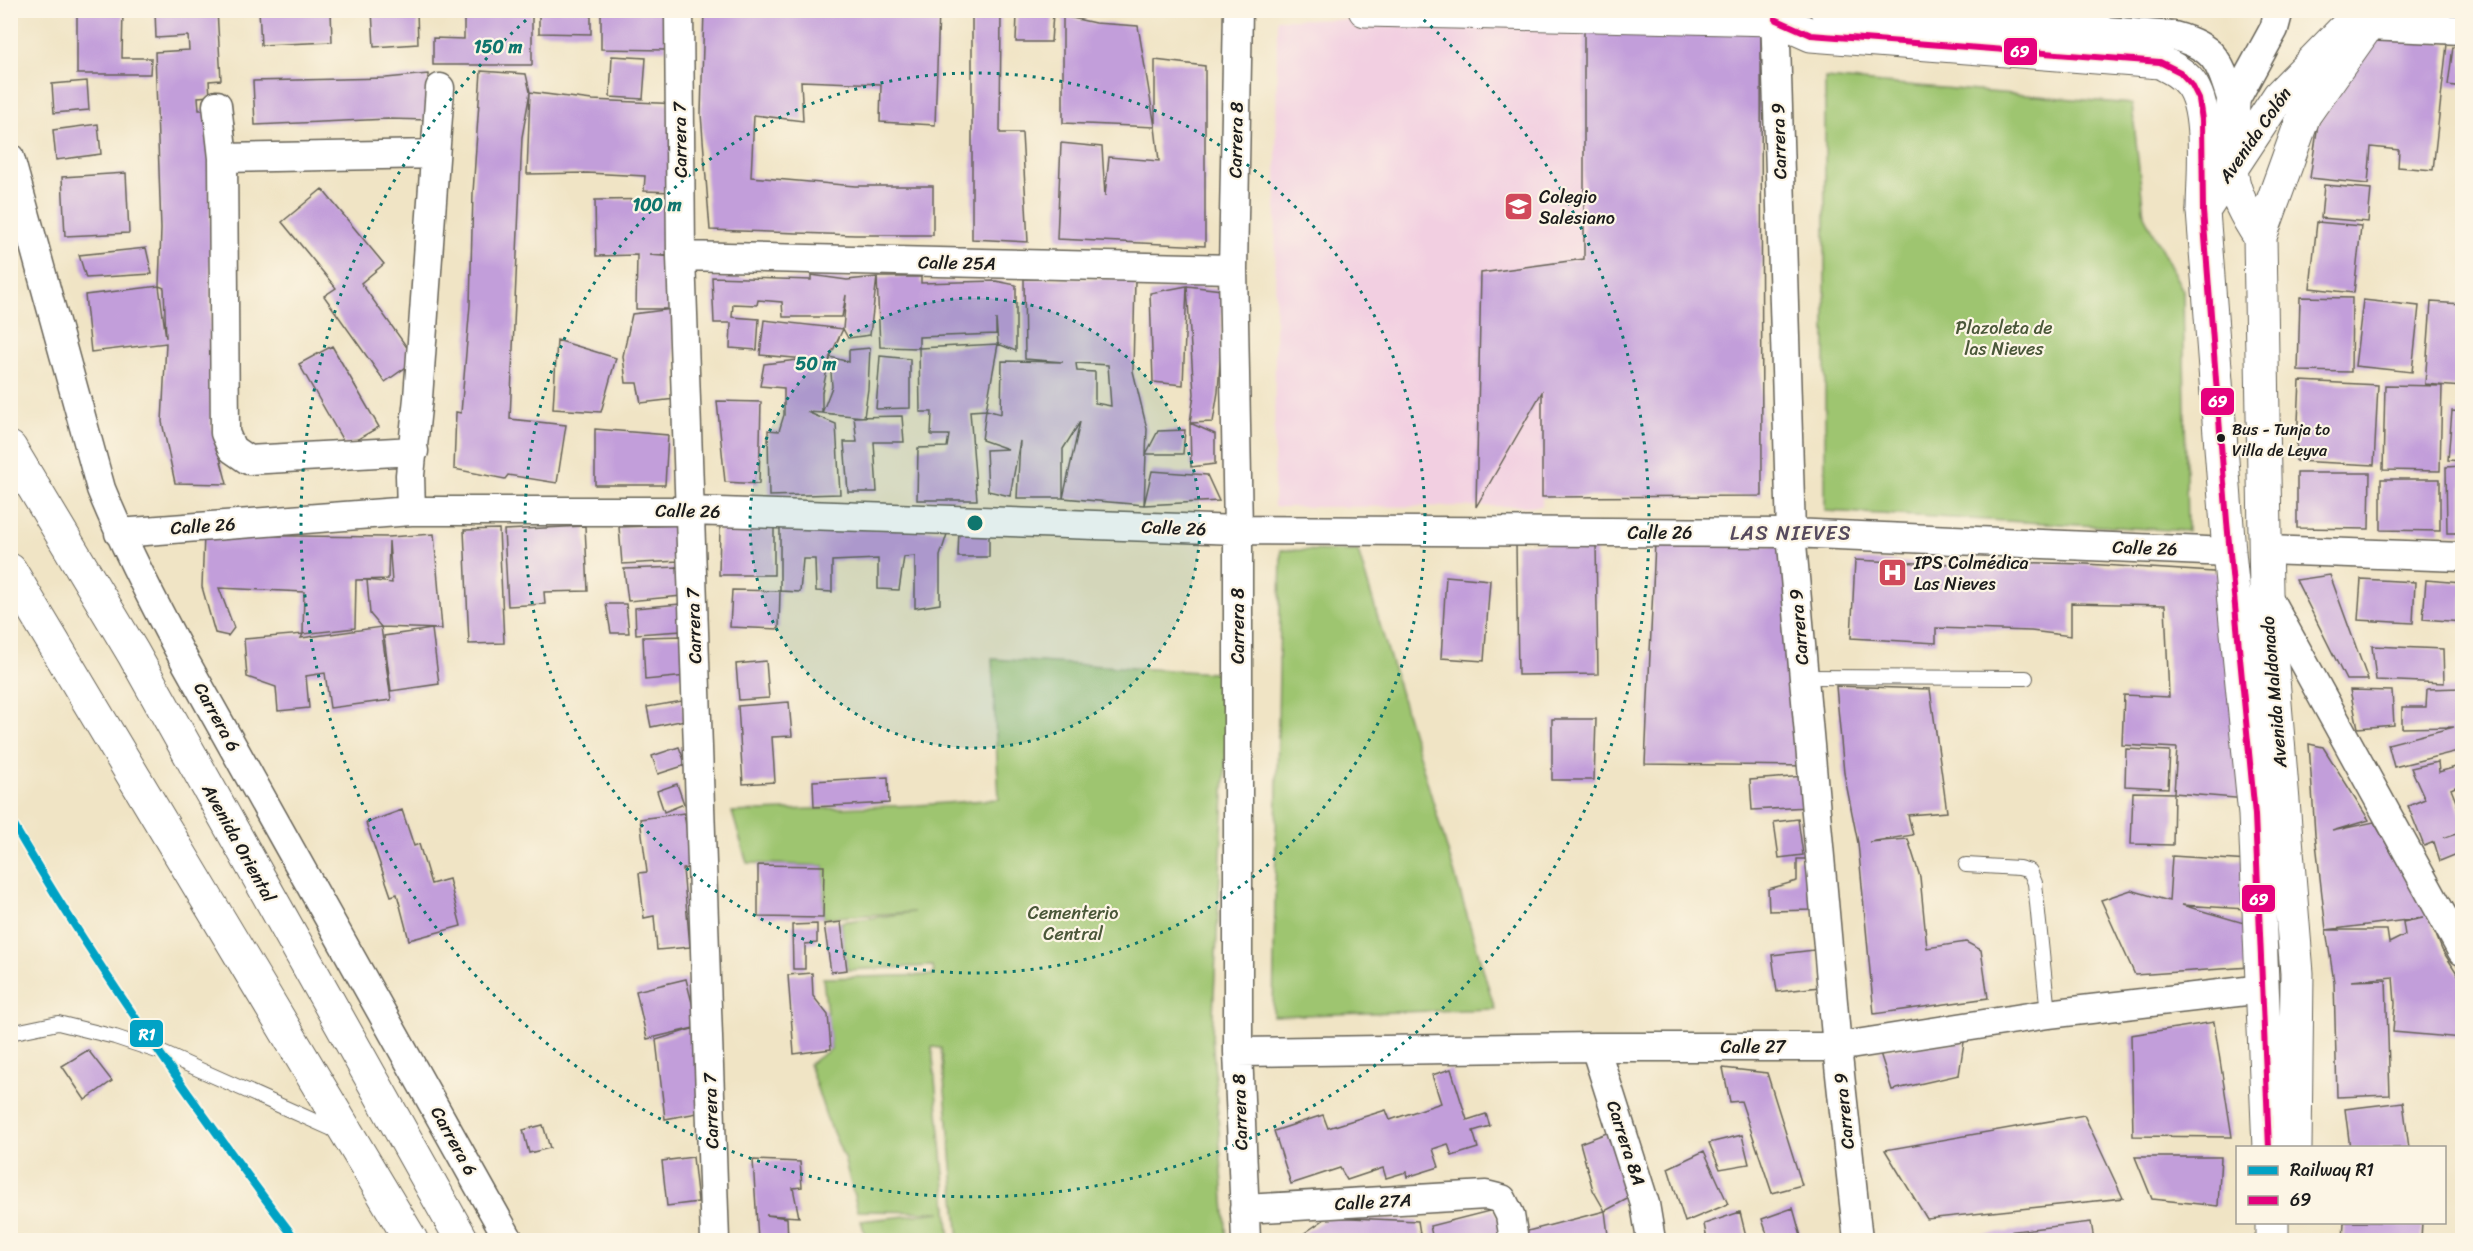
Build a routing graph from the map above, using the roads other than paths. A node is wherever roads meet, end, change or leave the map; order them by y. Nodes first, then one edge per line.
1 (679, 10) edge
2 (1239, 10) edge
3 (1365, 10) edge
4 (1808, 10) edge
5 (1824, 10) edge
6 (2279, 10) edge
7 (1775, 15) edge
8 (2368, 16) edge
9 (2463, 30) edge
10 (440, 88) dead end
11 (2233, 104) junction
12 (217, 105) dead end
13 (2304, 115) junction
14 (435, 154) junction
15 (10, 158) edge
16 (223, 158) junction
17 (2216, 163) junction
18 (2203, 212) joint
19 (2260, 237) junction
20 (681, 256) junction
21 (1233, 269) junction
22 (10, 448) edge
23 (414, 451) junction
24 (691, 511) junction
25 (411, 512) junction
26 (1238, 530) junction
27 (119, 533) junction
28 (1791, 533) junction
29 (2266, 550) junction
30 (2229, 552) junction
31 (2463, 557) edge
32 (10, 570) edge
33 (2266, 593) junction
34 (1803, 677) junction
35 (2026, 678) dead end
36 (1966, 865) dead end
37 (2463, 951) edge
38 (2263, 989) junction
39 (2048, 1014) junction
40 (10, 1033) edge
41 (1595, 1047) junction
42 (1838, 1047) junction
43 (1238, 1052) junction
44 (349, 1137) junction
45 (2269, 1146) edge
46 (2295, 1146) edge
47 (1244, 1209) junction
48 (2272, 1224) edge
49 (2294, 1224) edge
50 (411, 1240) edge
51 (462, 1240) edge
52 (509, 1240) edge
53 (715, 1240) edge
54 (1246, 1240) edge
55 (1514, 1240) edge
56 (1651, 1240) edge
57 (1858, 1240) edge
58 (2272, 1240) edge
59 (2294, 1240) edge

1 - 20 street, Carrera 7
2 - 21 street, Carrera 8
3 - 7 main road
4 - 7 street
5 - 11 street
6 - 11 street
7 - 17 main road
7 - 28 street, Carrera 9
8 - 9 street
8 - 13 main road, Avenida Colón
8 - 17 main road, Avenida Colón
10 - 14 street
11 - 17 main road
12 - 16 street
13 - 17 main road
13 - 19 main road, Avenida Colón
14 - 16 street
14 - 23 street
15 - 27 street, Carrera 6
16 - 23 street
17 - 18 main road, Avenida Colón
17 - 19 main road
18 - 30 main road, Avenida Maldonado
19 - 29 main road, Avenida Maldonado
20 - 21 street, Calle 25A
20 - 24 street, Carrera 7
21 - 26 street, Carrera 8
22 - 51 main road, Avenida Oriental
23 - 25 street
24 - 25 street, Calle 26
24 - 26 street, Calle 26
24 - 53 street, Carrera 7
25 - 27 street, Calle 26
26 - 28 street, Calle 26
26 - 43 street, Carrera 8
27 - 52 street, Carrera 6
28 - 30 street, Calle 26
28 - 34 street, Carrera 9
29 - 31 street
29 - 33 main road, Avenida Maldonado
30 - 38 main road, Avenida Maldonado
32 - 44 main road
33 - 37 street
33 - 46 main road, Avenida Maldonado
34 - 35 lane
34 - 42 street, Carrera 9
36 - 39 lane
38 - 39 street, Calle 27
38 - 45 main road, Avenida Maldonado
39 - 42 street, Calle 27
40 - 44 lane
41 - 42 street, Calle 27
41 - 43 street, Calle 27
41 - 56 street, Carrera 8A
42 - 57 street, Carrera 9
43 - 47 street, Carrera 8
44 - 50 main road
47 - 54 street, Carrera 8
47 - 55 street, Calle 27A
48 - 58 main road
49 - 59 main road

